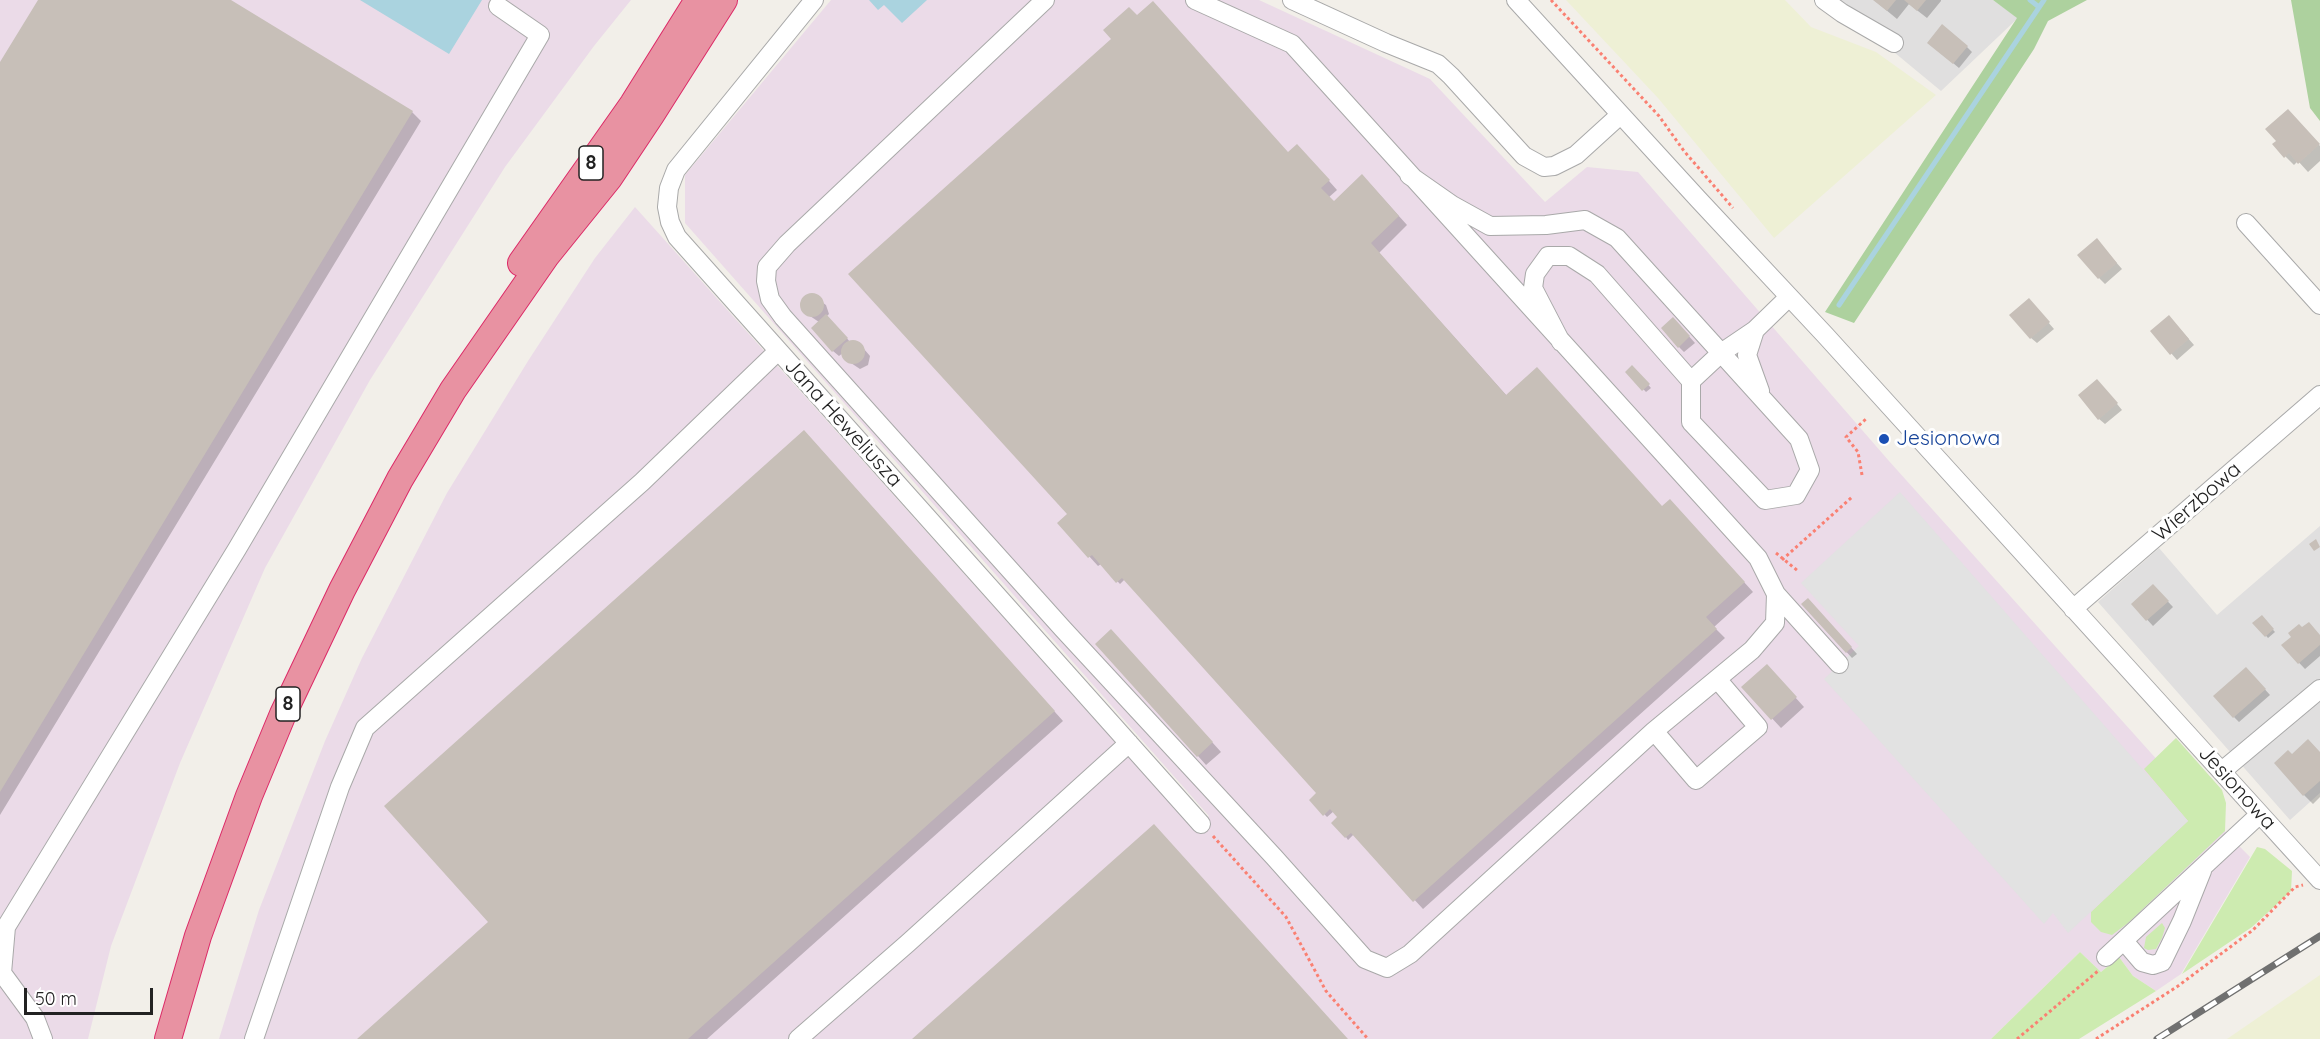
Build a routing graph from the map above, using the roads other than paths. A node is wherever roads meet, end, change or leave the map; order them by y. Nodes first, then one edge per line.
1 (698, 0) edge
2 (724, 0) edge
3 (814, 0) edge
4 (1045, 0) edge
5 (1195, 0) edge
6 (1293, 0) edge
7 (1516, 0) edge
8 (1824, 0) edge
9 (498, 6) dead end
10 (1894, 43) dead end
11 (1620, 115) junction
12 (1409, 176) junction
13 (2246, 223) dead end
14 (1789, 297) junction
15 (2320, 305) edge
16 (1755, 330) junction
17 (1561, 342) junction
18 (778, 351) junction
19 (1721, 353) junction
20 (1691, 381) junction
21 (453, 390) junction
22 (2320, 395) edge
23 (1762, 398) junction
24 (1776, 594) junction
25 (2073, 609) junction
26 (1839, 664) dead end
27 (1717, 679) junction
28 (2320, 689) edge
29 (1654, 731) junction
30 (1129, 743) junction
31 (2222, 771) junction
32 (2260, 814) junction
33 (1201, 824) road end
34 (2203, 868) junction
35 (2319, 879) edge
36 (2124, 941) junction
37 (2106, 957) road end
38 (1, 972) edge
39 (43, 1039) edge
40 (168, 1039) edge
41 (254, 1039) edge
42 (798, 1039) edge

1 - 21 highway, 8
2 - 21 highway, 8
3 - 18 street, Jana Heweliusza
4 - 29 street
5 - 12 street
6 - 11 street
7 - 11 street, Jesionowa
8 - 10 street
9 - 38 street
11 - 14 street, Jesionowa
12 - 17 street
12 - 19 street
13 - 15 street
14 - 16 street
14 - 25 street, Jesionowa
16 - 19 street
16 - 23 street
17 - 20 street
17 - 24 street
18 - 30 street, Jana Heweliusza
18 - 41 street
19 - 20 street
19 - 23 street
20 - 23 street
21 - 40 highway, 8
22 - 25 street, Wierzbowa
24 - 26 street
24 - 27 street
25 - 31 street, Jesionowa
27 - 29 street
27 - 29 street
28 - 31 street
30 - 33 street, Jana Heweliusza
30 - 42 street
31 - 32 street, Jesionowa
32 - 34 street
32 - 35 street, Jesionowa
34 - 36 street
34 - 36 street
36 - 37 street
38 - 39 street

